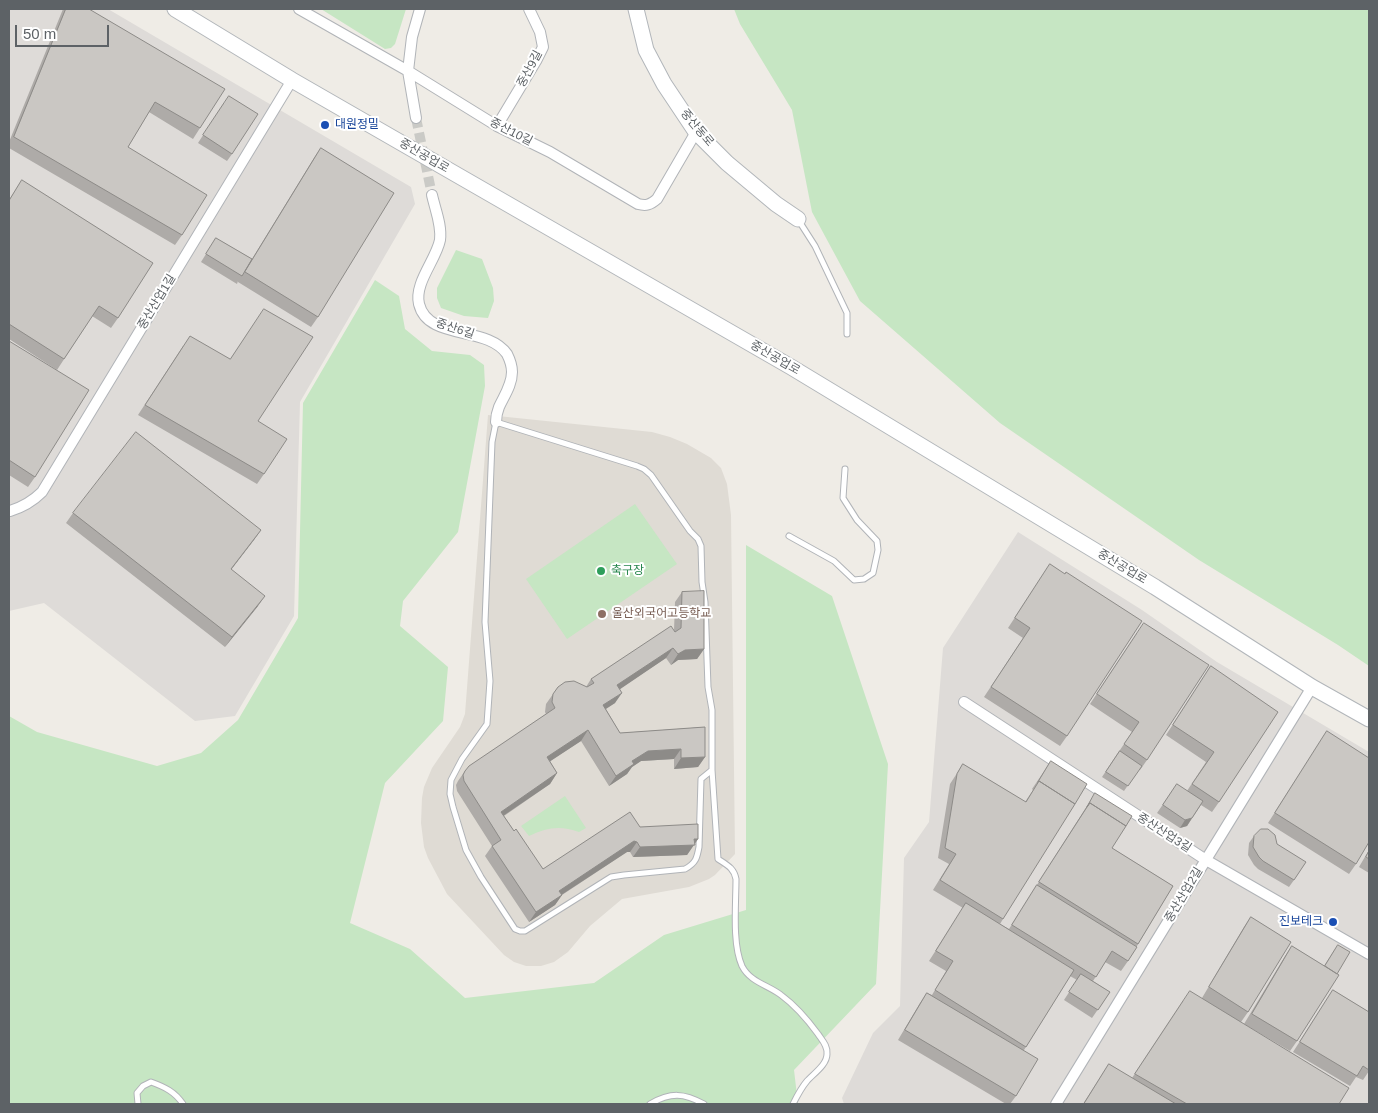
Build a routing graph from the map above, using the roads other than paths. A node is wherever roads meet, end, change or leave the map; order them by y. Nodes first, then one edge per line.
1 (175, 9) edge
2 (299, 9) edge
3 (420, 9) edge
4 (529, 9) edge
5 (636, 9) edge
6 (408, 71) junction
7 (292, 80) junction
8 (416, 118) tunnel mouth
9 (497, 126) junction
10 (696, 132) junction
11 (432, 195) tunnel mouth
12 (798, 219) joint
13 (847, 334) dead end
14 (496, 422) junction
15 (845, 469) dead end
16 (10, 511) dead end
17 (789, 536) dead end
18 (1312, 687) junction
19 (964, 702) dead end
20 (1369, 719) edge
21 (712, 770) junction
22 (1206, 860) junction
23 (1369, 954) edge
24 (138, 1104) edge
25 (183, 1104) edge
26 (650, 1104) edge
27 (704, 1104) edge
28 (793, 1104) edge
29 (1056, 1104) edge

1 - 7 street, 중산공업로
2 - 6 street, 중산10길
3 - 6 street
4 - 9 street, 중산9길
5 - 10 street, 중산동로
6 - 8 street
6 - 9 street, 중산10길
7 - 16 street, 중산산업1길
7 - 18 street, 중산공업로
9 - 10 street, 중산10길
10 - 12 street, 중산동로
11 - 14 street, 중산6길
12 - 13 lane
14 - 21 lane
14 - 21 lane
15 - 17 lane
18 - 20 street, 중산공업로
18 - 22 street, 중산산업2길
19 - 22 street, 중산산업3길
21 - 28 lane
22 - 23 street, 중산산업3길
22 - 29 street, 중산산업2길
24 - 25 lane
26 - 27 lane

